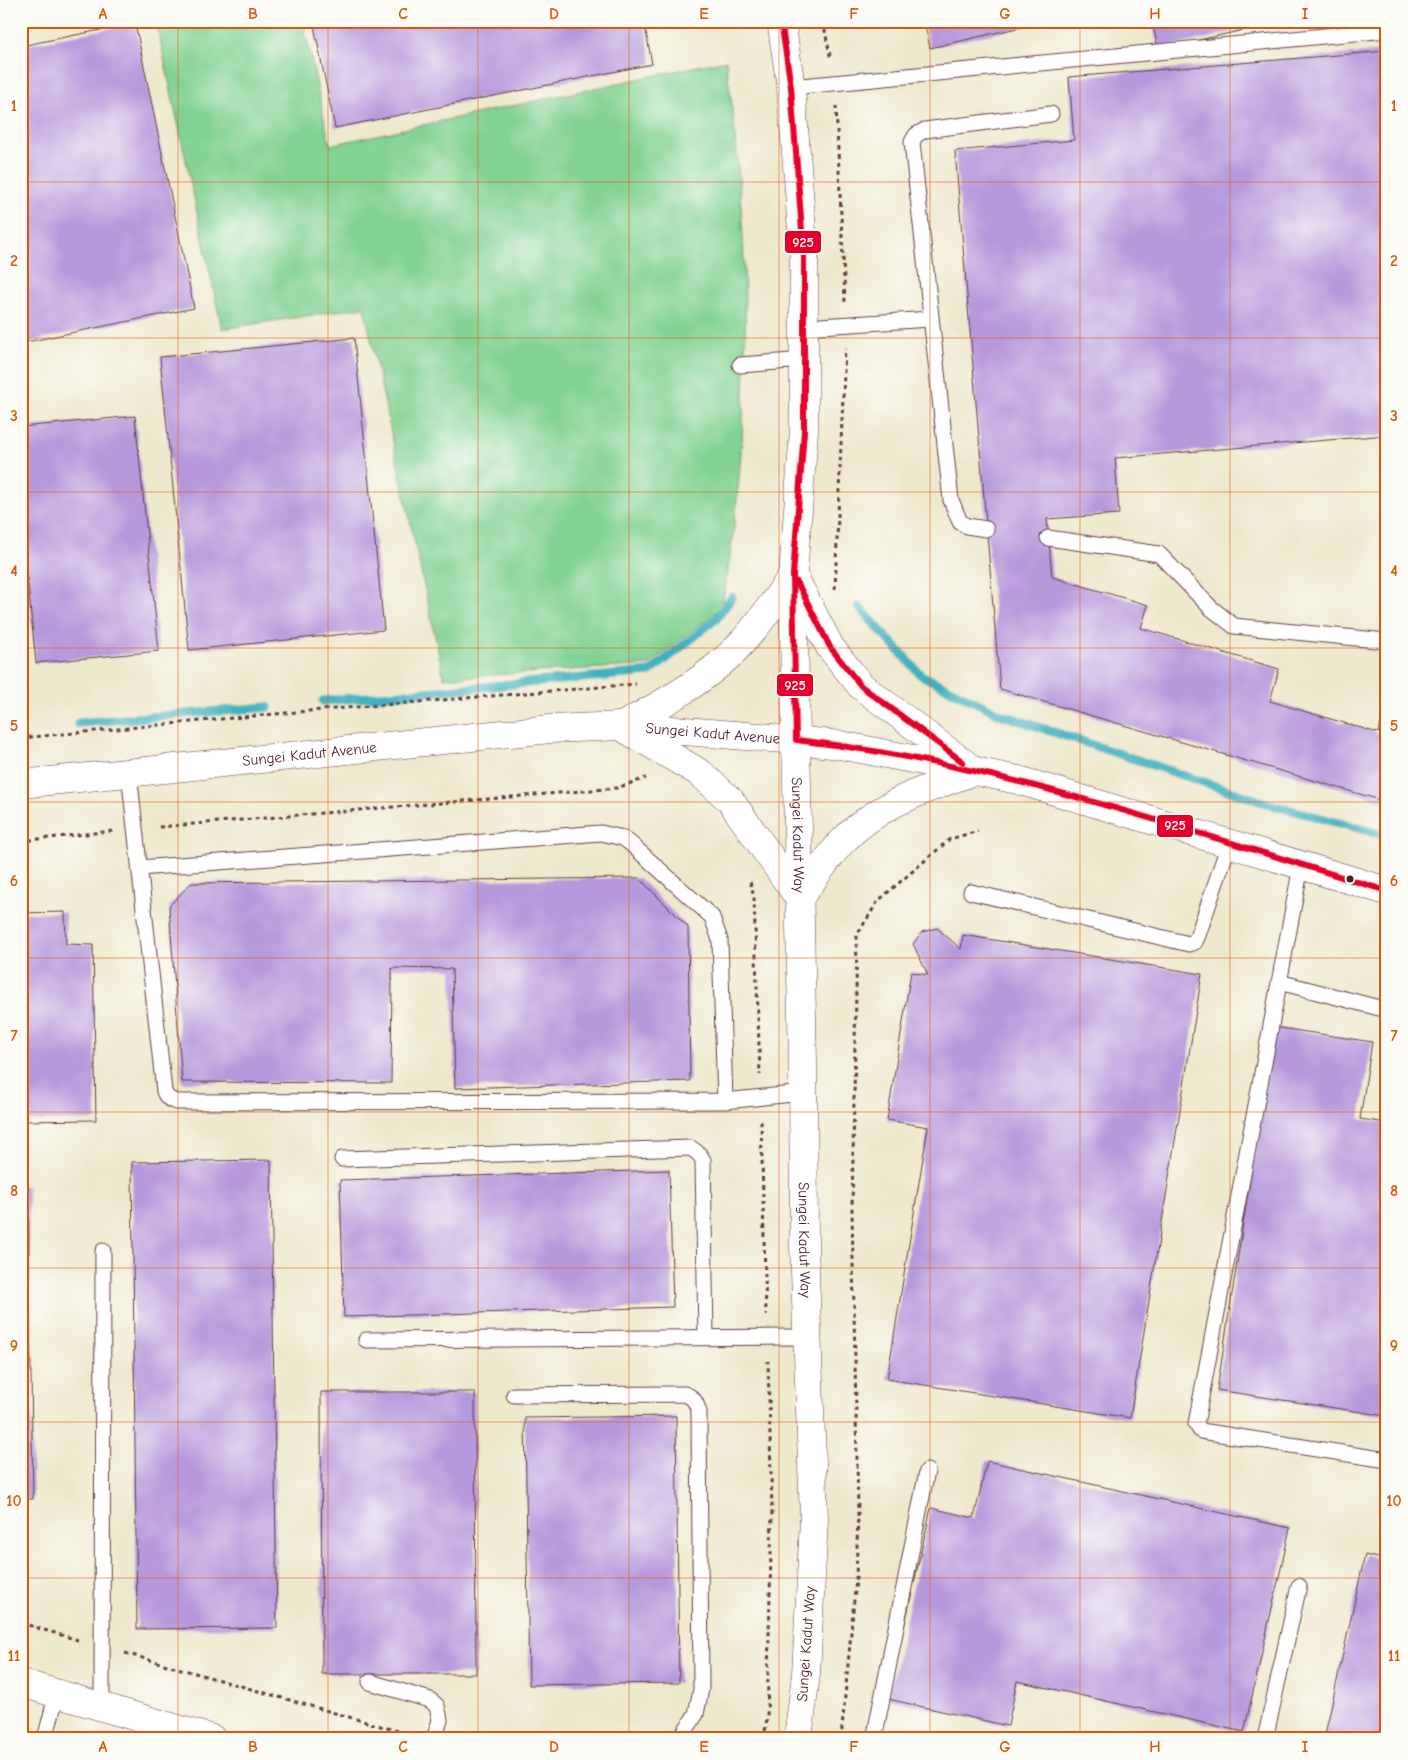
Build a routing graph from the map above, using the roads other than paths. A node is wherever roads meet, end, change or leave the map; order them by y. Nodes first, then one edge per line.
1 (781, 21) edge
2 (1387, 30) edge
3 (791, 87) junction
4 (1051, 114) dead end
5 (931, 319) junction
6 (804, 327) junction
7 (804, 360) junction
8 (740, 365) dead end
9 (986, 529) dead end
10 (1048, 538) dead end
11 (793, 575) junction
12 (1387, 641) edge
13 (622, 726) junction
14 (796, 740) junction
15 (974, 771) junction
16 (129, 773) junction
17 (21, 784) edge
18 (1229, 844) junction
19 (1301, 866) junction
20 (139, 868) junction
21 (1387, 891) edge
22 (971, 892) dead end
23 (800, 898) junction
24 (1279, 982) junction
25 (1387, 1010) edge
26 (803, 1093) junction
27 (724, 1101) junction
28 (342, 1159) dead end
29 (104, 1251) dead end
30 (706, 1337) junction
31 (808, 1337) junction
32 (366, 1340) dead end
33 (514, 1395) dead end
34 (1387, 1460) edge
35 (926, 1470) dead end
36 (1299, 1586) dead end
37 (370, 1682) dead end
38 (21, 1683) edge
39 (57, 1693) junction
40 (102, 1706) junction
41 (45, 1739) edge
42 (212, 1739) edge
43 (434, 1739) edge
44 (680, 1739) edge
45 (798, 1739) edge
46 (874, 1739) edge
47 (1265, 1739) edge

1 - 3 street, Sungei Kadut Way
2 - 3 lane
3 - 6 street, Sungei Kadut Way
4 - 5 lane
5 - 6 lane
5 - 9 lane
6 - 7 street, Sungei Kadut Way
7 - 8 lane
7 - 11 street, Sungei Kadut Way
10 - 12 lane
11 - 13 street
11 - 14 street, Sungei Kadut Way
11 - 15 street
13 - 14 street, Sungei Kadut Avenue
13 - 16 street, Sungei Kadut Avenue
13 - 23 street
14 - 15 street, Sungei Kadut Avenue
14 - 23 street, Sungei Kadut Way
15 - 18 street, Sungei Kadut Avenue
15 - 23 street
16 - 17 street, Sungei Kadut Avenue
16 - 20 lane
18 - 19 street, Sungei Kadut Avenue
18 - 22 lane
19 - 21 street, Sungei Kadut Avenue
19 - 24 lane
20 - 27 lane
20 - 27 lane
23 - 26 street, Sungei Kadut Way
24 - 25 lane
24 - 34 lane
26 - 27 lane
26 - 31 street, Sungei Kadut Way
28 - 30 lane
29 - 40 lane
30 - 31 lane
30 - 32 lane
31 - 45 street, Sungei Kadut Way
33 - 44 lane
35 - 46 lane
36 - 47 lane
37 - 43 lane
38 - 39 street
39 - 40 street
39 - 41 lane
40 - 42 street

